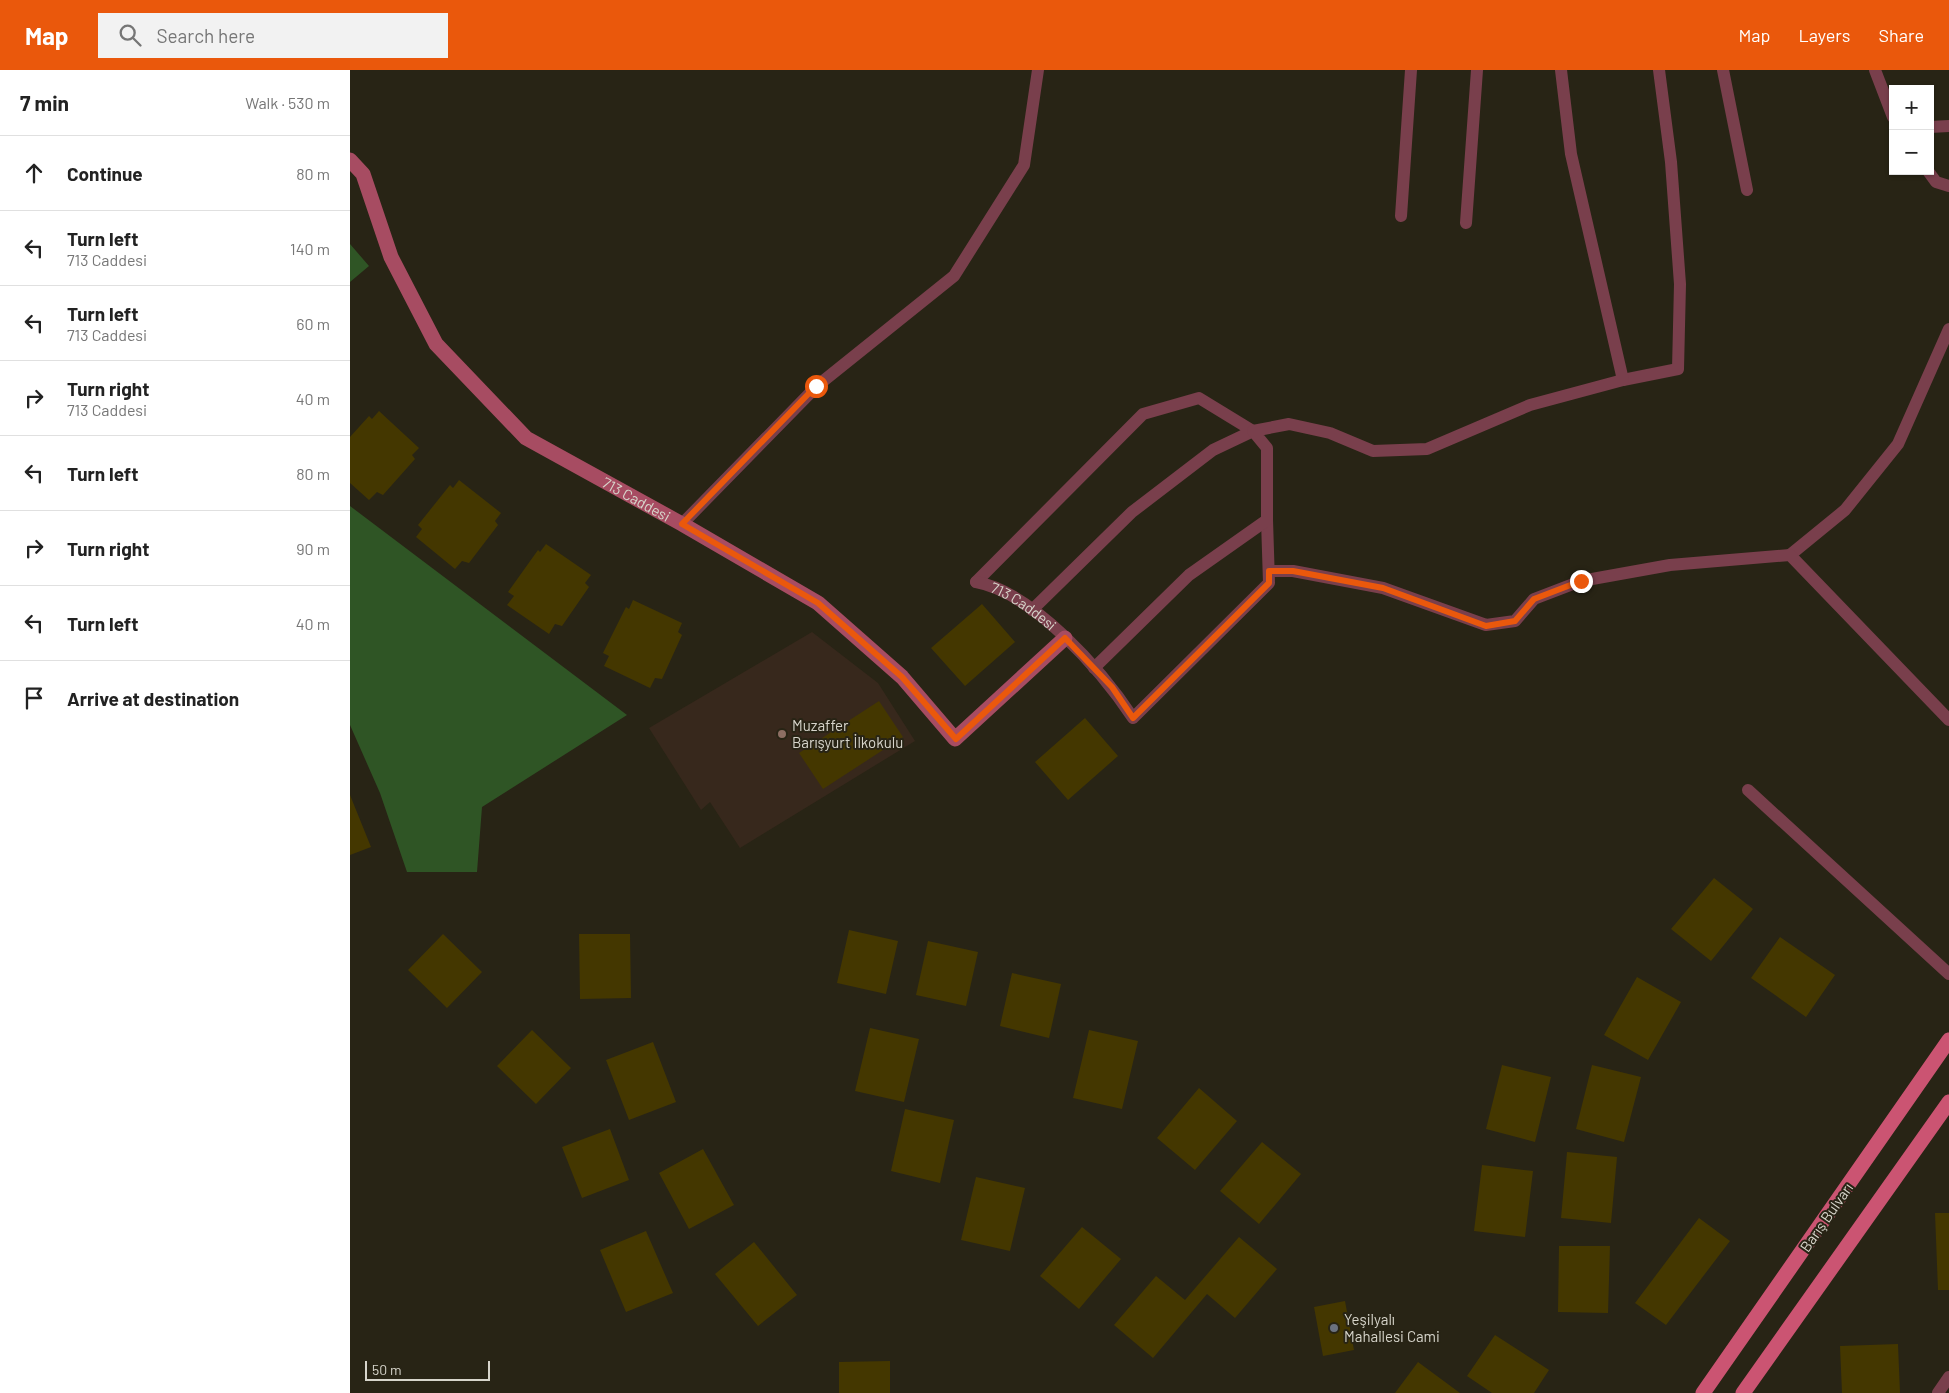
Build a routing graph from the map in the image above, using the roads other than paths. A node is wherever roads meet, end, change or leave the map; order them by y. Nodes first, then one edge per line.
1 (1038, 70) edge
2 (1411, 70) edge
3 (1478, 70) edge
4 (1561, 70) edge
5 (1659, 70) edge
6 (1724, 70) edge
7 (1876, 70) edge
8 (1889, 106) edge
9 (1949, 126) edge
10 (1934, 127) edge
11 (350, 160) edge
12 (1931, 175) edge
13 (1949, 186) edge
14 (1747, 190) dead end
15 (1401, 216) dead end
16 (1466, 223) dead end
17 (1949, 329) edge
18 (1623, 380) junction
19 (1252, 431) junction
20 (1267, 520) junction
21 (682, 524) junction
22 (1790, 556) junction
23 (1269, 571) junction
24 (1032, 610) junction
25 (1065, 638) junction
26 (1094, 668) junction
27 (1949, 720) edge
28 (1748, 790) dead end
29 (1949, 974) edge
30 (1949, 1040) edge
31 (1949, 1102) edge
32 (1949, 1377) edge
33 (1703, 1393) edge
34 (1743, 1393) edge
35 (1938, 1393) edge

1 - 21 street
2 - 15 street
3 - 16 street
4 - 18 street
5 - 18 street
6 - 14 street
7 - 8 street
9 - 10 street
11 - 21 street, 713 Caddesi
12 - 13 street
17 - 22 street
18 - 19 street
19 - 20 street
19 - 24 street
19 - 24 street, 713 Caddesi
20 - 23 street
20 - 26 street
21 - 25 street, 713 Caddesi
22 - 23 street
22 - 27 street
23 - 26 street, 713 Caddesi
24 - 25 street, 713 Caddesi
25 - 26 street, 713 Caddesi
28 - 29 street
30 - 33 main road, Barış Bulvarı
31 - 34 main road
32 - 35 street

